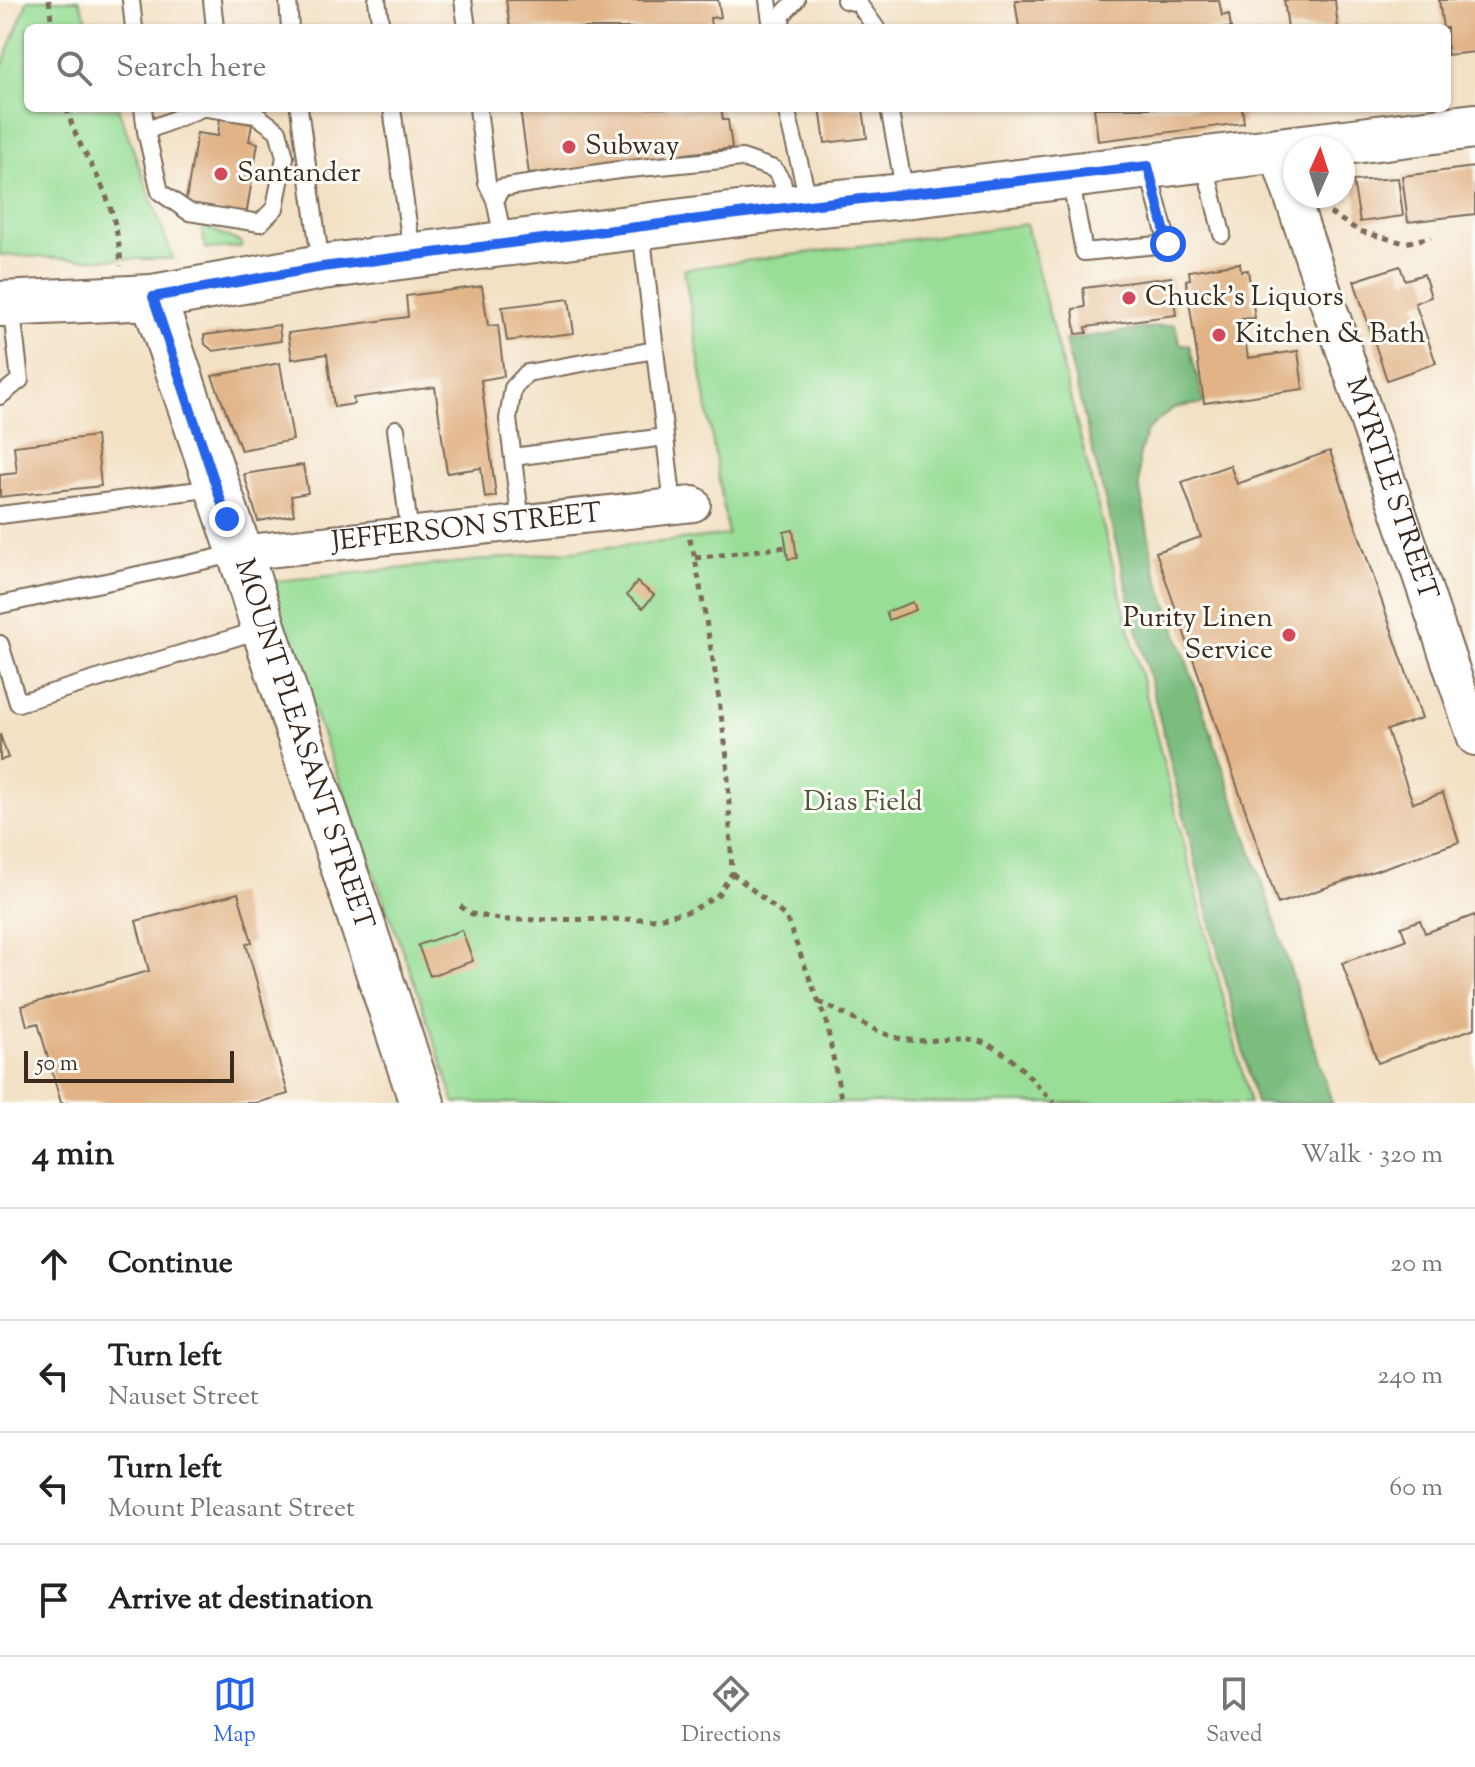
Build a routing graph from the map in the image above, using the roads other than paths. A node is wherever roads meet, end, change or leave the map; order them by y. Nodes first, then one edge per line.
1 (131, 0) edge
2 (212, 0) edge
3 (288, 0) edge
4 (377, 0) edge
5 (463, 0) edge
6 (768, 0) edge
7 (796, 0) edge
8 (845, 0) edge
9 (134, 24) edge
10 (215, 24) edge
11 (290, 24) edge
12 (380, 24) edge
13 (466, 24) edge
14 (771, 24) edge
15 (780, 24) edge
16 (873, 24) edge
17 (144, 112) edge
18 (195, 112) edge
19 (234, 112) edge
20 (300, 112) edge
21 (393, 112) edge
22 (478, 112) edge
23 (786, 112) edge
24 (890, 112) edge
25 (1475, 126) edge
26 (146, 131) junction
27 (1276, 150) junction
28 (1203, 159) junction
29 (1148, 166) junction
30 (1070, 176) junction
31 (498, 194) junction
32 (905, 196) junction
33 (798, 207) junction
34 (641, 228) junction
35 (1222, 234) dead end
36 (505, 244) junction
37 (412, 256) junction
38 (322, 267) junction
39 (138, 298) junction
40 (6, 304) edge
41 (655, 350) junction
42 (0, 396) edge
43 (396, 429) dead end
44 (665, 437) junction
45 (513, 457) junction
46 (216, 488) junction
47 (684, 513) joint
48 (0, 515) edge
49 (521, 523) junction
50 (410, 535) junction
51 (240, 553) junction
52 (0, 605) edge
53 (264, 629) junction
54 (0, 644) edge
55 (1475, 738) edge
56 (422, 1103) edge

1 - 9 lane
2 - 10 lane
3 - 11 lane
4 - 12 lane
5 - 13 lane
6 - 14 lane
7 - 15 lane
8 - 16 lane
17 - 26 lane
18 - 26 lane
19 - 26 lane
20 - 38 lane
21 - 37 lane
22 - 31 lane
23 - 33 lane
24 - 32 lane
25 - 27 main road
27 - 28 main road
27 - 55 street, MYRTLE STREET
28 - 29 main road
28 - 35 lane
29 - 30 main road
29 - 30 lane
30 - 32 main road
31 - 33 lane
31 - 36 lane
32 - 33 main road
33 - 34 main road
34 - 36 main road
34 - 41 lane
36 - 37 main road
37 - 38 main road
38 - 39 main road
39 - 40 main road
39 - 46 main road, MOUNT PLEASANT STREET
40 - 42 lane
41 - 44 lane
41 - 45 lane
43 - 50 lane
44 - 45 lane
44 - 47 lane
45 - 49 lane
46 - 48 lane
46 - 51 main road, MOUNT PLEASANT STREET
47 - 49 street, JEFFERSON STREET
49 - 50 street, JEFFERSON STREET
50 - 51 street, JEFFERSON STREET
51 - 52 lane
51 - 53 main road, MOUNT PLEASANT STREET
53 - 54 lane
53 - 56 main road, MOUNT PLEASANT STREET

